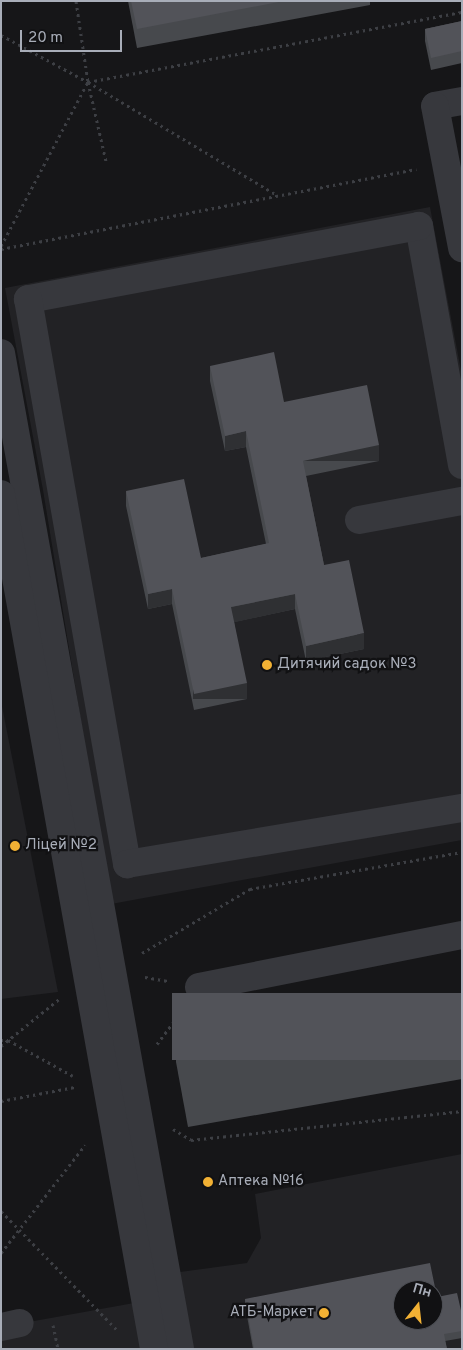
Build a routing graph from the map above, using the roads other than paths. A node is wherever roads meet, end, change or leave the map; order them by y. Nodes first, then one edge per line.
1 (462, 101) edge
2 (462, 248) edge
3 (1, 353) edge
4 (462, 465) edge
5 (1, 494) edge
6 (462, 502) edge
7 (359, 520) dead end
8 (462, 808) edge
9 (462, 935) edge
10 (100, 973) junction
11 (199, 987) road end
12 (124, 1108) junction
13 (154, 1349) edge
14 (180, 1349) edge

1 - 2 street
3 - 10 street
4 - 8 street
5 - 10 street
6 - 7 street
9 - 11 street
10 - 12 street
12 - 13 street
12 - 14 street

